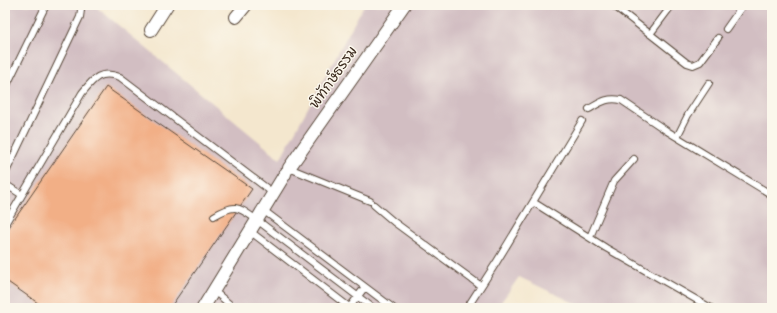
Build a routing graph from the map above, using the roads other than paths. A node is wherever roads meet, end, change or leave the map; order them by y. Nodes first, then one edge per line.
1 (46, 5) edge
2 (80, 5) edge
3 (167, 5) edge
4 (246, 5) edge
5 (404, 5) edge
6 (613, 5) edge
7 (672, 5) edge
8 (743, 5) edge
9 (236, 17) dead end
10 (726, 28) dead end
11 (151, 30) dead end
12 (650, 34) junction
13 (718, 38) dead end
14 (709, 83) dead end
15 (5, 89) edge
16 (589, 109) dead end
17 (582, 121) dead end
18 (677, 137) junction
19 (634, 159) dead end
20 (287, 171) junction
21 (5, 174) edge
22 (5, 184) edge
23 (273, 193) junction
24 (22, 195) junction
25 (772, 195) edge
26 (533, 202) junction
27 (260, 215) junction
28 (214, 216) dead end
29 (5, 224) edge
30 (251, 232) junction
31 (590, 237) junction
32 (481, 286) junction
33 (365, 287) junction
34 (214, 291) junction
35 (358, 296) junction
36 (203, 308) edge
37 (234, 308) edge
38 (349, 308) edge
39 (373, 308) edge
40 (393, 308) edge
41 (467, 308) edge
42 (711, 308) edge

1 - 15 lane
2 - 21 lane
3 - 11 street
4 - 9 street
5 - 20 street, พิทักษ์ธรรม
6 - 12 lane
7 - 12 lane
8 - 10 lane
12 - 13 lane
14 - 18 lane
16 - 18 lane
17 - 26 lane
18 - 25 lane
19 - 31 lane
20 - 23 street, พิทักษ์ธรรม
20 - 32 lane
22 - 24 lane
23 - 24 lane
23 - 27 street, พิทักษ์ธรรม
24 - 29 lane
26 - 31 lane
26 - 32 lane
27 - 28 lane
27 - 30 street, พิทักษ์ธรรม
27 - 33 lane
27 - 35 lane
30 - 34 street, พิทักษ์ธรรม
30 - 38 lane
31 - 42 lane
32 - 41 lane
33 - 35 lane
33 - 40 lane
34 - 36 street, พิทักษ์ธรรม
34 - 37 lane
35 - 38 lane
35 - 39 lane

